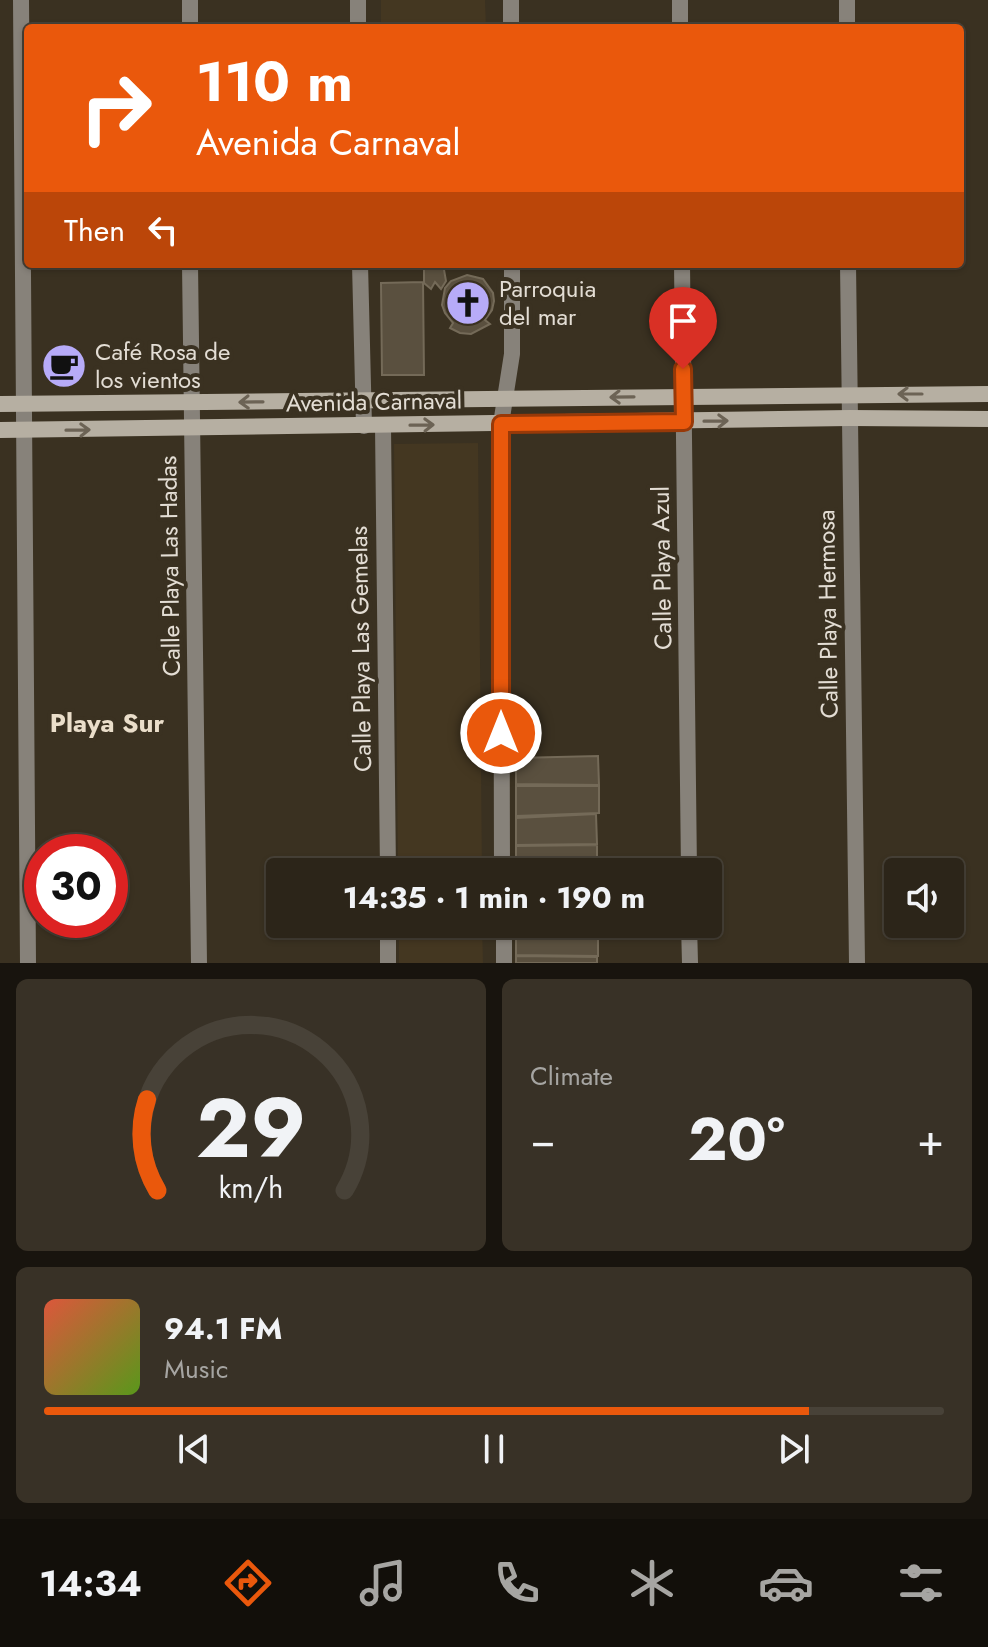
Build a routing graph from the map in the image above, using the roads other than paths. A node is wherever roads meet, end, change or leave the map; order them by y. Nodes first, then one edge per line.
1 (21, 0) edge
2 (190, 0) edge
3 (358, 0) edge
4 (511, 0) edge
5 (680, 0) edge
6 (847, 0) edge
7 (190, 24) edge
8 (358, 24) edge
9 (511, 24) edge
10 (680, 24) edge
11 (847, 24) edge
12 (190, 268) edge
13 (360, 268) edge
14 (512, 268) edge
15 (682, 268) edge
16 (848, 268) edge
17 (850, 394) junction
18 (988, 394) edge
19 (683, 396) junction
20 (504, 400) junction
21 (363, 401) junction
22 (191, 403) junction
23 (0, 404) edge
24 (23, 404) junction
25 (850, 418) junction
26 (988, 419) edge
27 (684, 422) junction
28 (501, 424) junction
29 (364, 426) junction
30 (383, 426) junction
31 (192, 429) junction
32 (0, 430) edge
33 (24, 430) junction
34 (388, 858) edge
35 (502, 858) edge
36 (689, 858) edge
37 (388, 938) edge
38 (504, 938) edge
39 (689, 938) edge
40 (28, 963) edge
41 (199, 963) edge
42 (388, 963) edge
43 (504, 963) edge
44 (690, 963) edge
45 (857, 963) edge

1 - 24 street
2 - 7 street
3 - 8 street
4 - 9 street
5 - 10 street
6 - 11 street
12 - 22 street, Calle Playa Las Hadas
13 - 21 street
14 - 20 street
15 - 19 street, Calle Playa Azul
16 - 17 street, Calle Playa Hermosa
18 -> 17 street, Avenida Carnaval
17 - 19 street, Avenida Carnaval
17 - 25 street, Calle Playa Hermosa
19 -> 20 street, Avenida Carnaval
19 - 27 street, Calle Playa Azul
20 - 21 street, Avenida Carnaval
20 - 28 street
21 -> 22 street, Avenida Carnaval
21 - 29 street
22 - 24 street, Avenida Carnaval
22 - 31 street, Calle Playa Las Hadas
23 - 24 street, Avenida Carnaval
24 - 33 street
25 - 26 street, Avenida Carnaval
27 -> 25 street, Avenida Carnaval
25 - 45 street, Calle Playa Hermosa
27 - 28 street, Avenida Carnaval
27 - 36 street, Calle Playa Azul
30 -> 28 street, Avenida Carnaval
28 - 35 street
29 - 30 street, Avenida Carnaval
29 - 31 street, Avenida Carnaval
30 - 34 street, Calle Playa Las Gemelas
33 -> 31 street, Avenida Carnaval
31 - 41 street, Calle Playa Las Hadas
32 - 33 street, Avenida Carnaval
33 - 40 street
37 - 42 street
38 - 43 street
39 - 44 street

